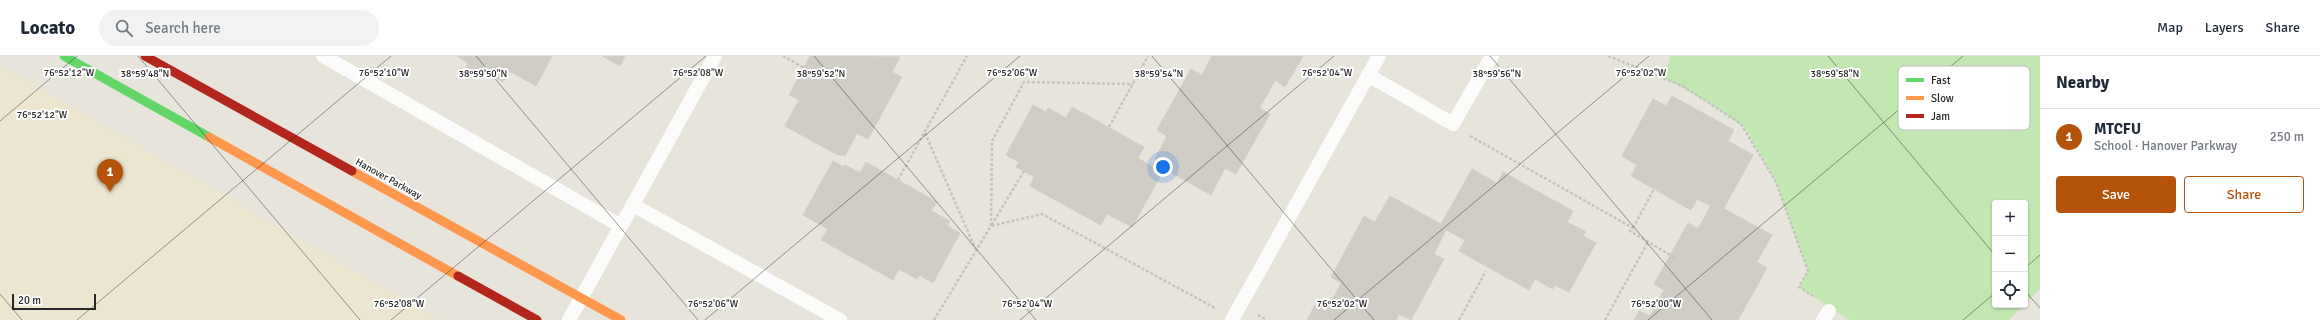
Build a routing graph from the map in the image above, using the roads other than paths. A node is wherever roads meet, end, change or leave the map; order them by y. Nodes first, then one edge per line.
1 (64, 56) edge
2 (145, 56) edge
3 (323, 56) edge
4 (715, 56) edge
5 (1379, 56) edge
6 (1492, 56) edge
7 (1368, 75) junction
8 (633, 205) junction
9 (621, 226) junction
10 (581, 298) junction
11 (1232, 319) edge
12 (536, 320) edge
13 (569, 320) edge
14 (621, 320) edge
15 (840, 320) edge

1 - 12 street
2 - 10 street, Hanover Parkway
3 - 9 lane
4 - 8 lane
5 - 7 lane
6 - 7 lane
7 - 11 lane
8 - 9 lane
8 - 15 lane
9 - 10 lane
10 - 13 lane
10 - 14 street, Hanover Parkway

